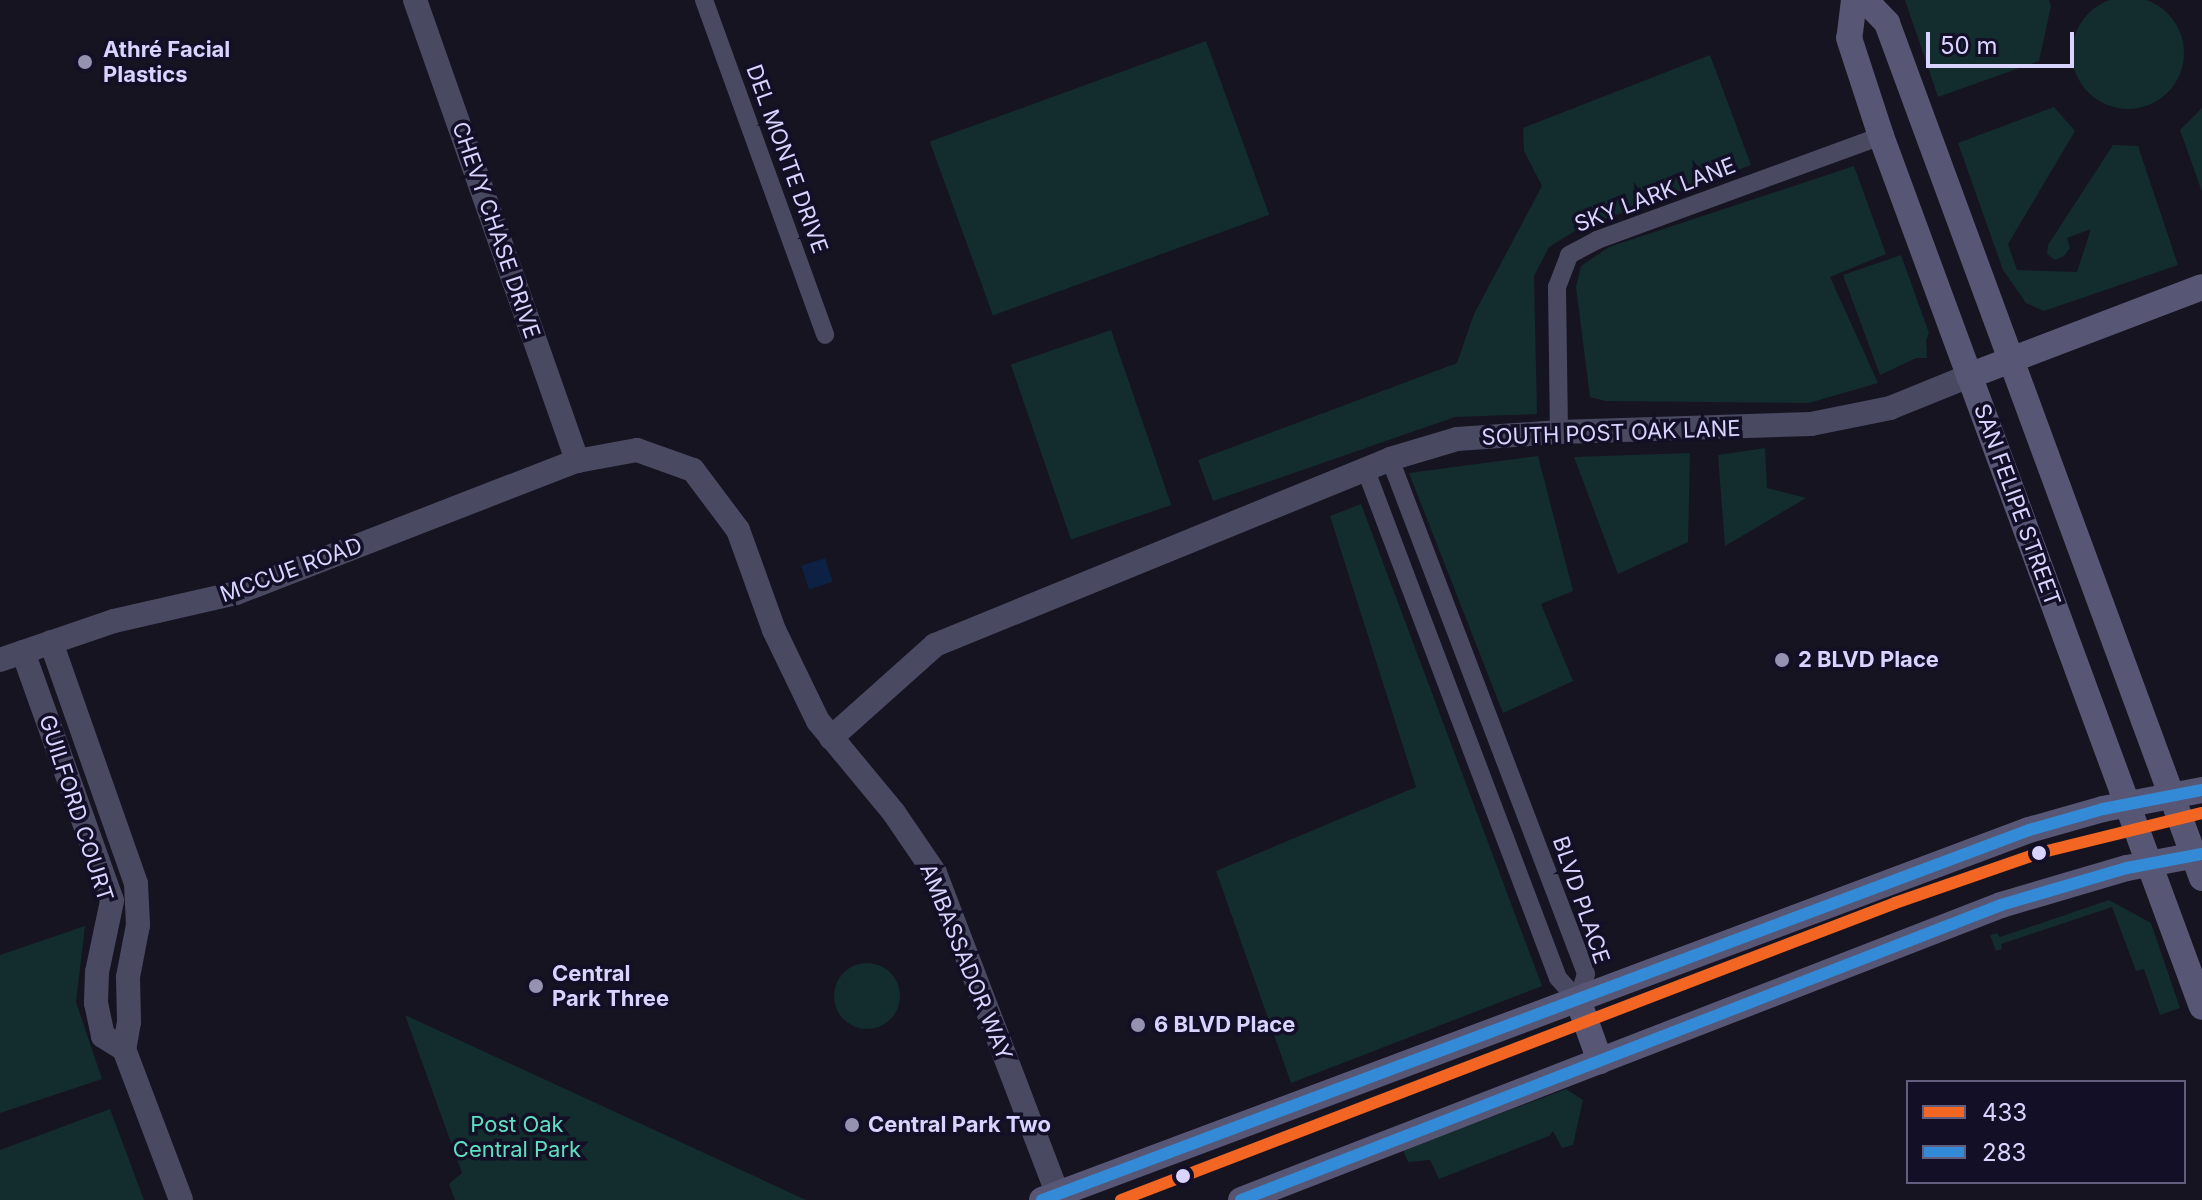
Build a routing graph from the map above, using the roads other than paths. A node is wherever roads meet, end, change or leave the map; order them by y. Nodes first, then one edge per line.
1 (415, 0) edge
2 (704, 0) edge
3 (1854, 0) edge
4 (1865, 0) edge
5 (1881, 136) junction
6 (2202, 287) edge
7 (825, 335) dead end
8 (2009, 360) junction
9 (1969, 376) junction
10 (1559, 432) junction
11 (1390, 459) junction
12 (577, 461) junction
13 (1365, 468) junction
14 (51, 642) junction
15 (11, 656) edge
16 (80, 724) junction
17 (52, 735) junction
18 (831, 738) junction
19 (2202, 790) edge
20 (2171, 796) junction
21 (2127, 804) junction
22 (2199, 863) edge
23 (2149, 864) junction
24 (1578, 1000) junction
25 (2202, 1007) edge
26 (124, 1049) junction
27 (1600, 1061) junction
28 (1053, 1198) edge
29 (181, 1200) edge
30 (1241, 1200) edge

1 - 12 street, CHEVY CHASE DRIVE
2 - 7 street, DEL MONTE DRIVE
3 - 5 main road, SAN FELIPE STREET
4 - 8 main road, SAN FELIPE STREET
5 - 9 main road, SAN FELIPE STREET
5 - 10 street, SKY LARK LANE
6 - 8 main road, SOUTH POST OAK LANE
8 - 9 main road, SOUTH POST OAK LANE
8 - 20 main road, SAN FELIPE STREET
9 - 10 street, SOUTH POST OAK LANE
9 - 21 main road, SAN FELIPE STREET
10 - 11 street, SOUTH POST OAK LANE
11 - 13 street, SOUTH POST OAK LANE
11 - 24 street, BLVD PLACE
12 - 14 street, MCCUE ROAD
12 - 18 street, AMBASSADOR WAY
13 - 18 street, SOUTH POST OAK LANE
13 - 24 street, BLVD PLACE
14 - 15 street, MCCUE ROAD
14 - 16 street, GUILFORD COURT
15 - 17 street, GUILFORD COURT
16 - 17 street
16 - 26 street, GUILFORD COURT
17 - 26 street, GUILFORD COURT
18 - 28 street, AMBASSADOR WAY
19 - 20 main road
20 - 21 main road
20 - 22 main road, SAN FELIPE STREET
21 - 23 main road, SAN FELIPE STREET
21 - 24 main road
22 - 23 main road
23 - 25 main road, SAN FELIPE STREET
23 - 27 main road
24 - 27 main road
24 - 28 main road
26 - 29 street, GUILFORD COURT
27 - 30 main road

